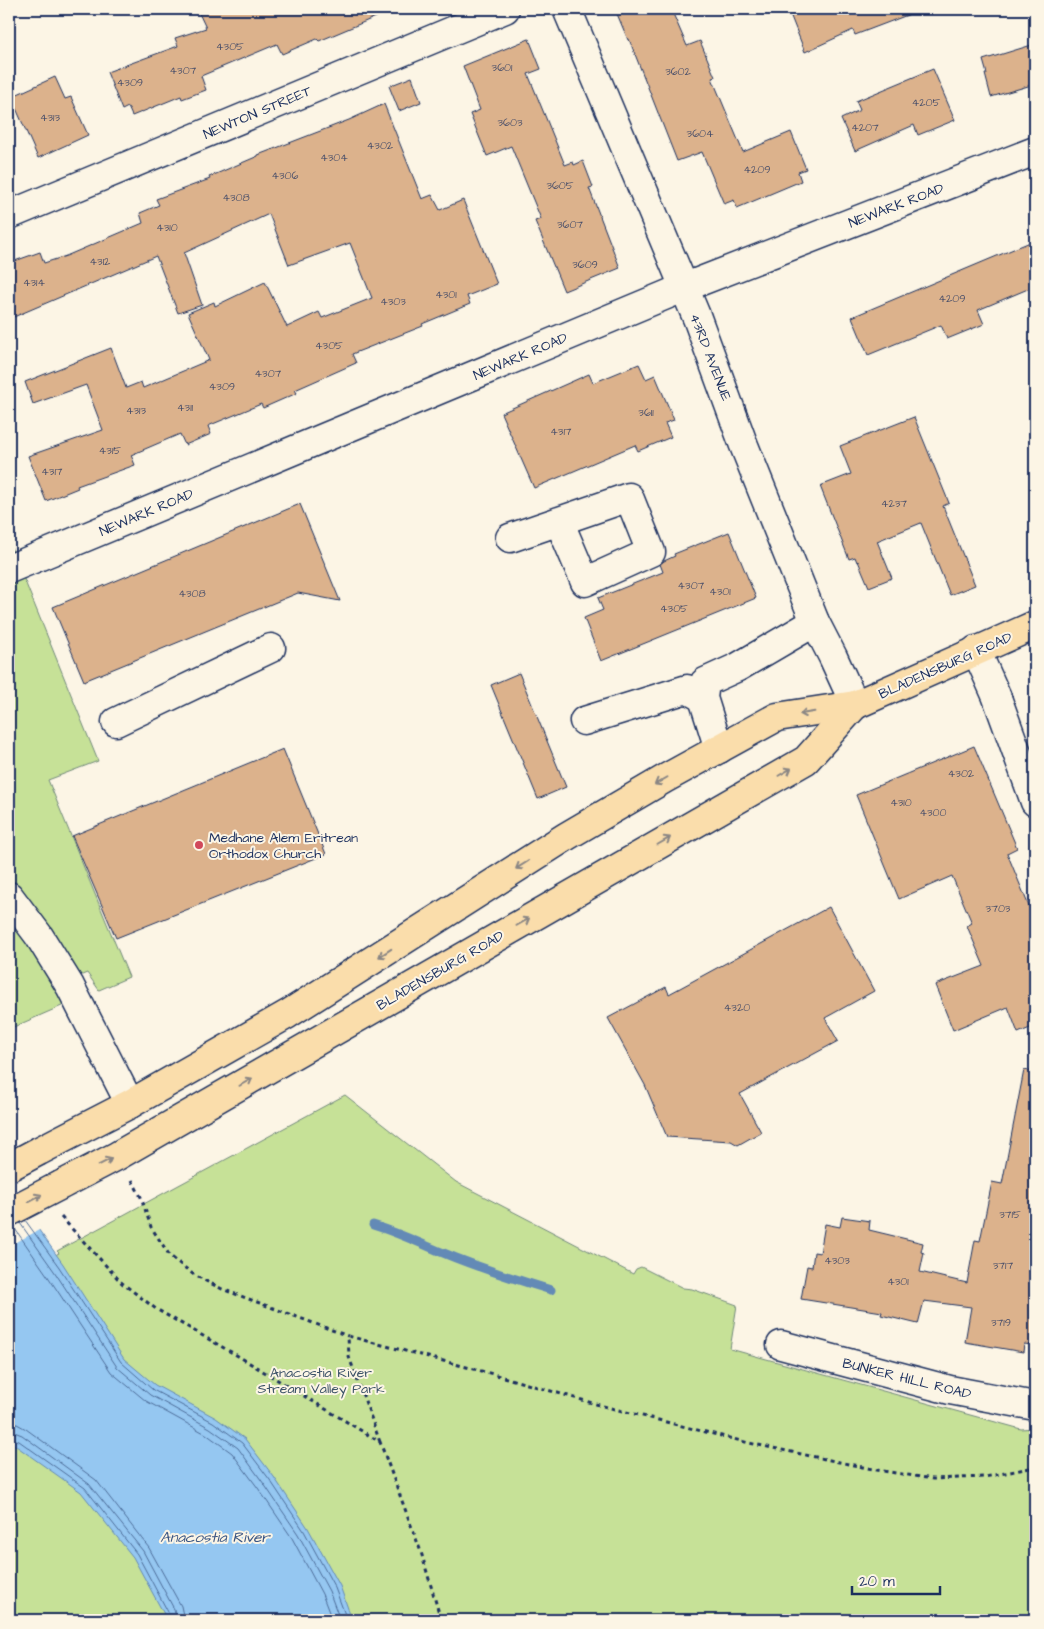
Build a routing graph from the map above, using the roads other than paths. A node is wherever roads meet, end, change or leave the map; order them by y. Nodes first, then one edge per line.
1 (505, 9) edge
2 (567, 9) edge
3 (1035, 151) edge
4 (9, 215) edge
5 (683, 288) junction
6 (559, 521) dead end
7 (510, 538) dead end
8 (9, 569) edge
9 (815, 622) junction
10 (1035, 625) edge
11 (271, 648) dead end
12 (976, 650) junction
13 (703, 698) junction
14 (855, 705) junction
15 (584, 721) dead end
16 (116, 722) dead end
17 (719, 749) junction
18 (1035, 802) edge
19 (9, 896) edge
20 (130, 1104) junction
21 (9, 1167) edge
22 (9, 1212) edge
23 (780, 1345) dead end
24 (1035, 1406) edge

1 - 4 street, NEWTON STREET
2 - 5 street, 43RD AVENUE
3 - 5 street, NEWARK ROAD
5 - 8 street, NEWARK ROAD
5 - 9 street, 43RD AVENUE
6 - 7 street
9 - 13 street
9 - 14 street, 43RD AVENUE
10 - 12 main road, BLADENSBURG ROAD
11 - 16 street
12 - 14 main road, BLADENSBURG ROAD
12 - 18 street
13 - 15 street
13 - 17 street
14 -> 17 main road, BLADENSBURG ROAD
22 -> 14 main road, BLADENSBURG ROAD, bridge
17 -> 20 main road, BLADENSBURG ROAD
19 - 20 street
20 - 21 main road, BLADENSBURG ROAD, bridge
23 - 24 street, BUNKER HILL ROAD

